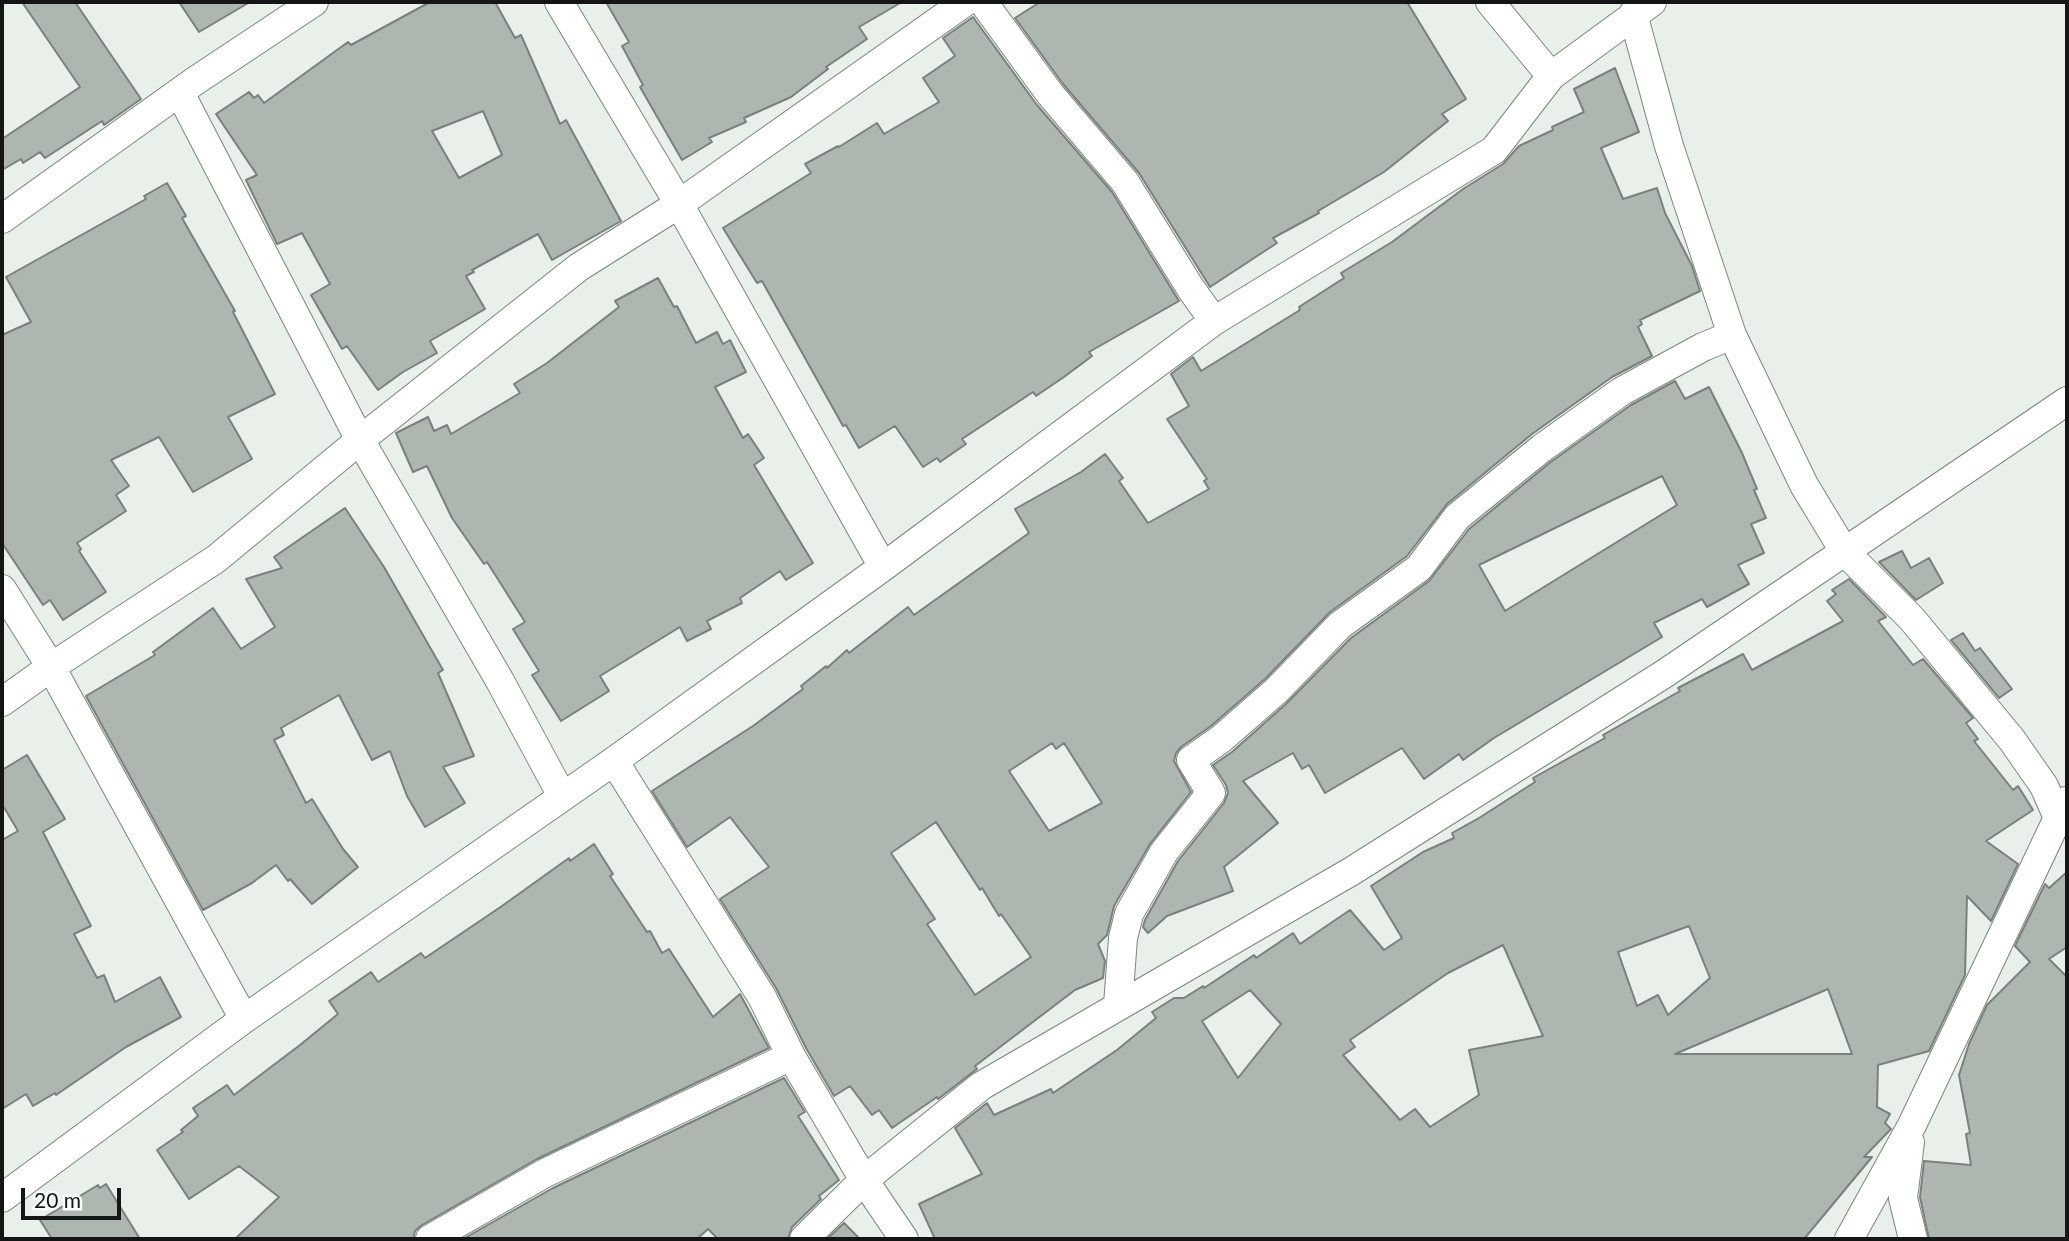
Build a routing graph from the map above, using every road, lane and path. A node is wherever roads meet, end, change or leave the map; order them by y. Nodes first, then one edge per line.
1 (314, 2) edge
2 (559, 2) edge
3 (983, 2) edge
4 (1490, 2) edge
5 (954, 5) edge
6 (1643, 8) edge
7 (1551, 76) junction
8 (180, 93) junction
9 (679, 204) junction
10 (2, 219) edge
11 (1214, 321) junction
12 (1732, 335) junction
13 (2067, 401) edge
14 (360, 440) junction
15 (1844, 551) junction
16 (883, 567) junction
17 (2, 589) edge
18 (51, 667) junction
19 (2, 702) edge
20 (614, 761) junction
21 (562, 796) junction
22 (2063, 808) edge
23 (1118, 1005) junction
24 (244, 1019) junction
25 (791, 1056) junction
26 (1912, 1125) junction
27 (864, 1180) junction
28 (2, 1198) edge
29 (430, 1239) edge
30 (804, 1239) edge
31 (904, 1239) edge
32 (1849, 1239) edge
33 (1913, 1239) edge

1 - 8 street
2 - 9 street
3 - 11 street
4 - 7 street
5 - 9 street
6 - 7 street
6 - 12 street
7 - 11 street
8 - 10 street
8 - 14 street
9 - 14 street
9 - 16 street
11 - 16 street
12 - 15 street
12 - 23 street
13 - 15 street
14 - 18 street
14 - 21 street
15 - 22 street
15 - 23 street
16 - 20 street
17 - 18 street
18 - 19 street
18 - 24 street
20 - 21 street
20 - 25 street
21 - 24 street
22 - 26 street
23 - 27 street
24 - 28 street
25 - 27 street
25 - 29 street
26 - 32 street
26 - 33 street
27 - 30 street
27 - 31 street

